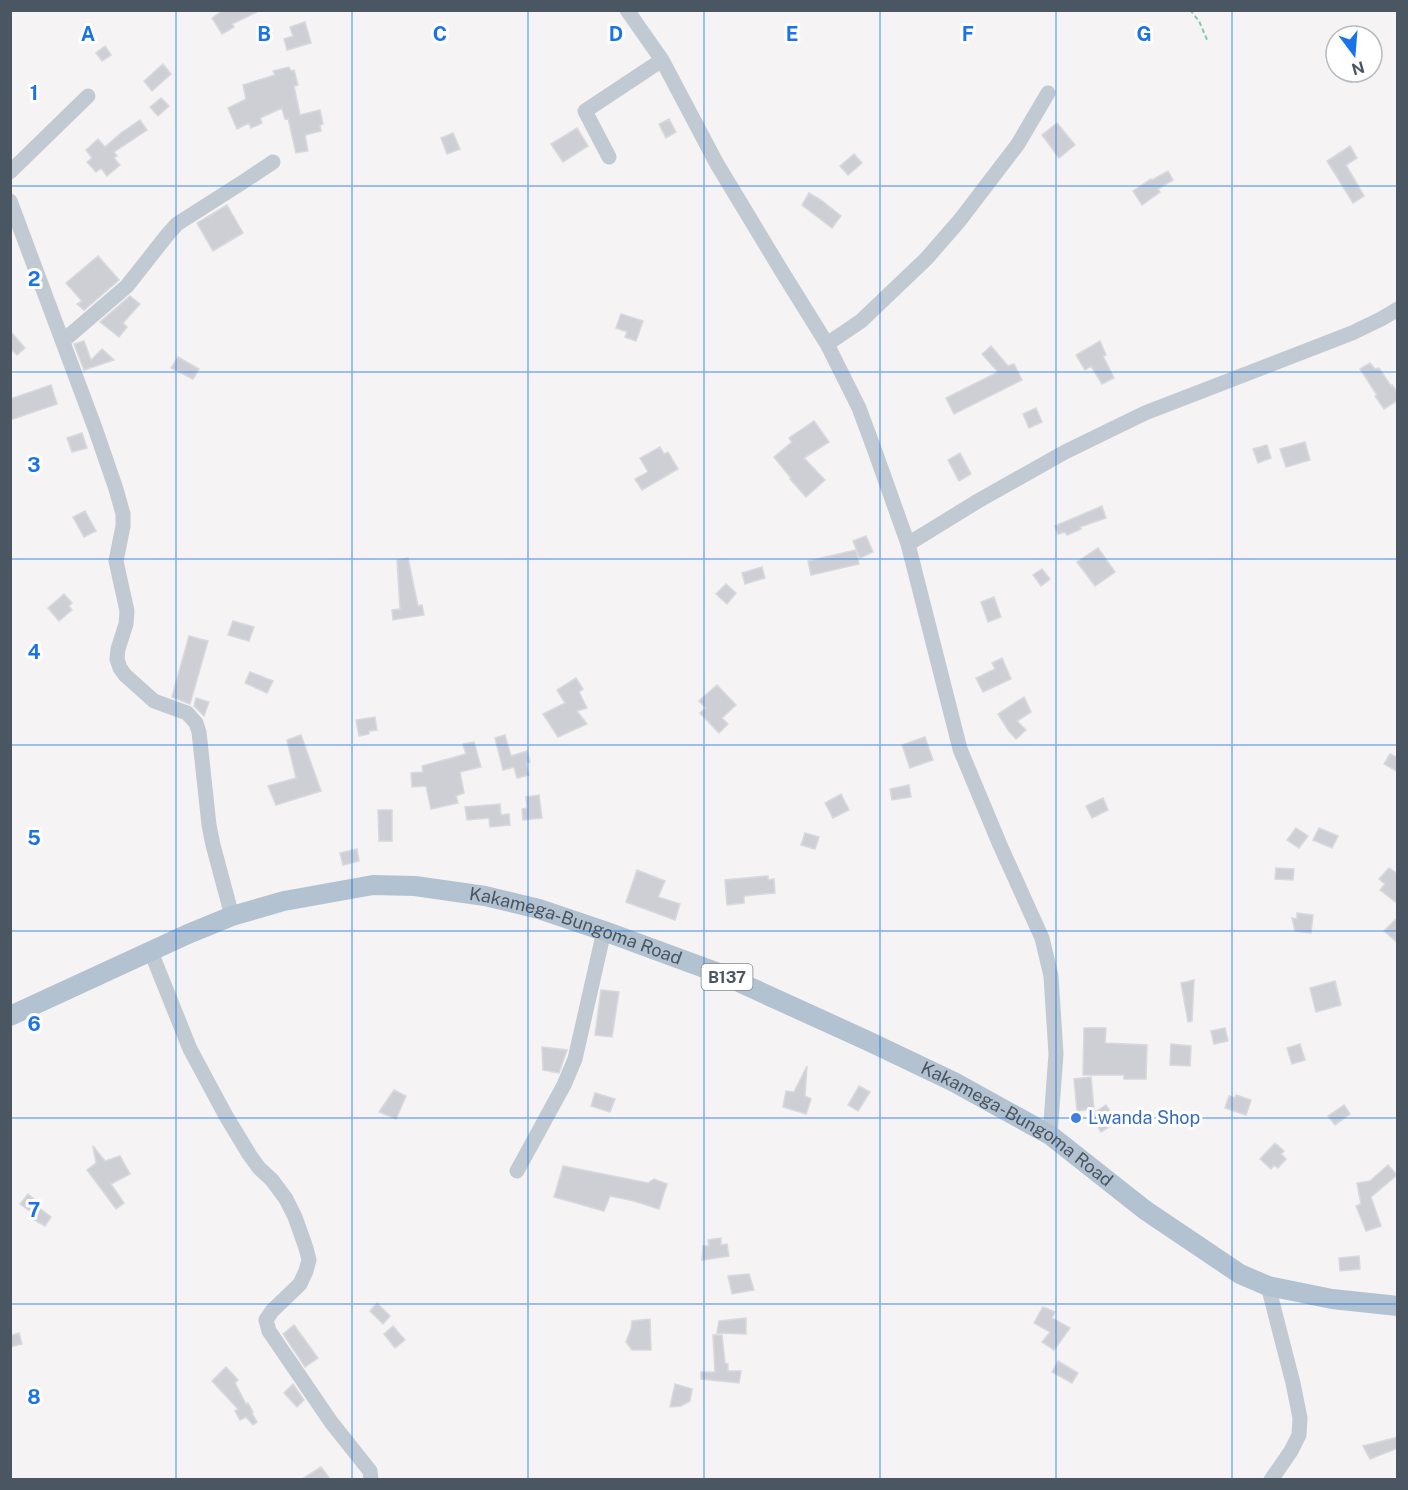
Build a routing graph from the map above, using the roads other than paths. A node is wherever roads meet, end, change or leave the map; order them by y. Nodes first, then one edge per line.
1 (627, 10) edge
2 (662, 60) junction
3 (1048, 93) dead end
4 (88, 96) dead end
5 (609, 157) dead end
6 (273, 162) dead end
7 (10, 172) edge
8 (10, 201) edge
9 (1398, 309) edge
10 (63, 341) junction
11 (827, 344) junction
12 (908, 544) junction
13 (232, 916) junction
14 (604, 931) junction
15 (150, 952) junction
16 (10, 1016) edge
17 (1050, 1135) junction
18 (518, 1171) dead end
19 (1268, 1286) junction
20 (1398, 1306) edge
21 (371, 1479) edge
22 (1271, 1479) edge

1 - 2 street
2 - 5 street
2 - 11 street
3 - 11 street
4 - 7 street
6 - 10 street
8 - 10 street
9 - 12 street
10 - 13 street
11 - 12 street
12 - 17 street
13 - 14 main road, Kakamega-Bungoma Road / B137
13 - 15 main road, Kakamega-Bungoma Road / B137
14 - 17 main road, Kakamega-Bungoma Road / B137
14 - 18 street
15 - 16 main road, Kakamega-Bungoma Road / B137
15 - 21 street
17 - 19 main road, Kakamega-Bungoma Road / B137
19 - 20 main road, Kakamega-Bungoma Road / B137
19 - 22 street

